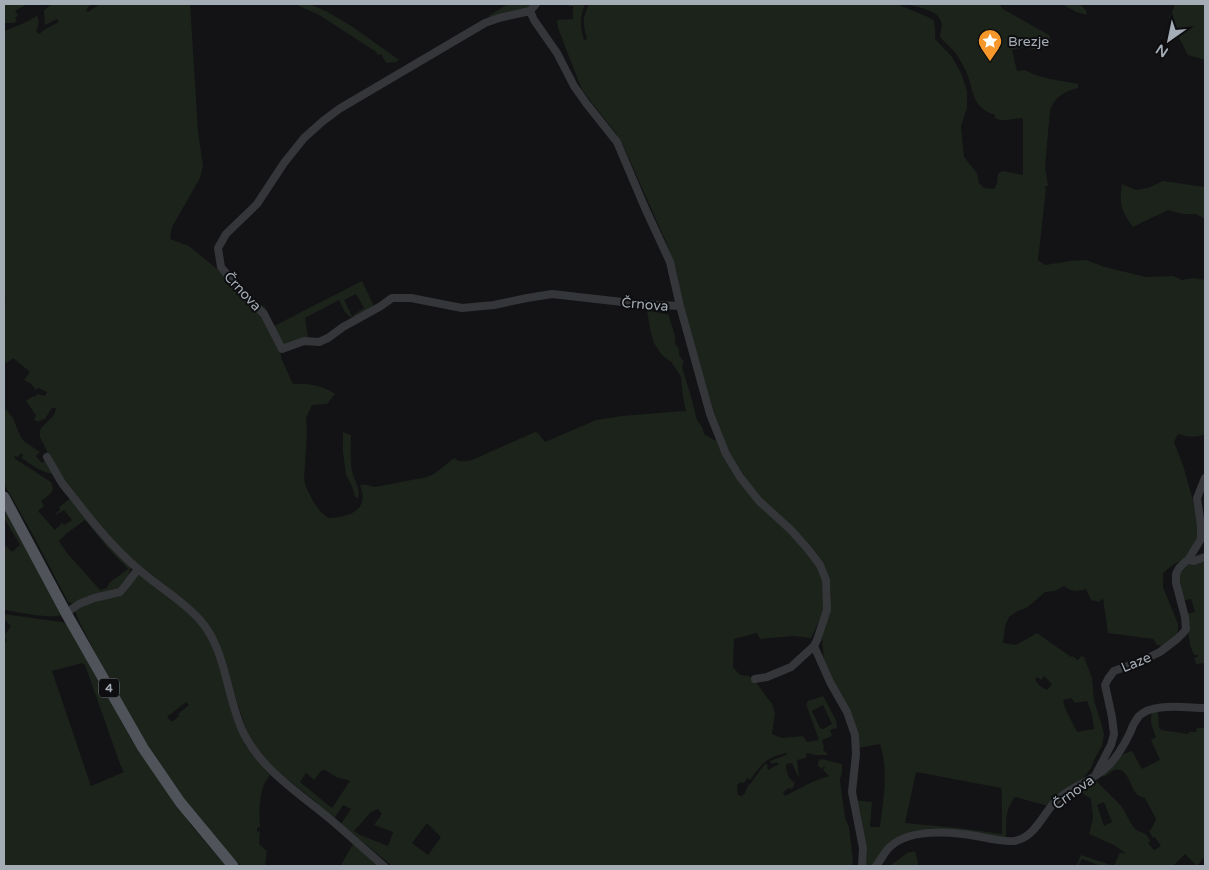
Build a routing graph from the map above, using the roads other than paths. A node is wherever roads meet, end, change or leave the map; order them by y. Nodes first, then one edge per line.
1 (536, 4) edge
2 (530, 11) junction
3 (680, 306) junction
4 (47, 457) dead end
5 (1205, 478) edge
6 (4, 497) edge
7 (1205, 557) edge
8 (1188, 560) junction
9 (138, 569) junction
10 (66, 612) junction
11 (814, 646) junction
12 (755, 679) dead end
13 (1205, 708) edge
14 (1095, 776) junction
15 (233, 866) edge
16 (384, 866) edge
17 (862, 866) edge
18 (876, 866) edge

1 - 2 street
2 - 3 street
2 - 3 street, Črnova
3 - 11 street
4 - 9 street
5 - 8 street, Laze
6 - 10 main road, 4
7 - 8 street
8 - 14 street, Laze
9 - 10 street
9 - 16 street
10 - 15 main road, 4
11 - 12 street
11 - 17 street
13 - 14 street, Črnova
14 - 18 street, Črnova

